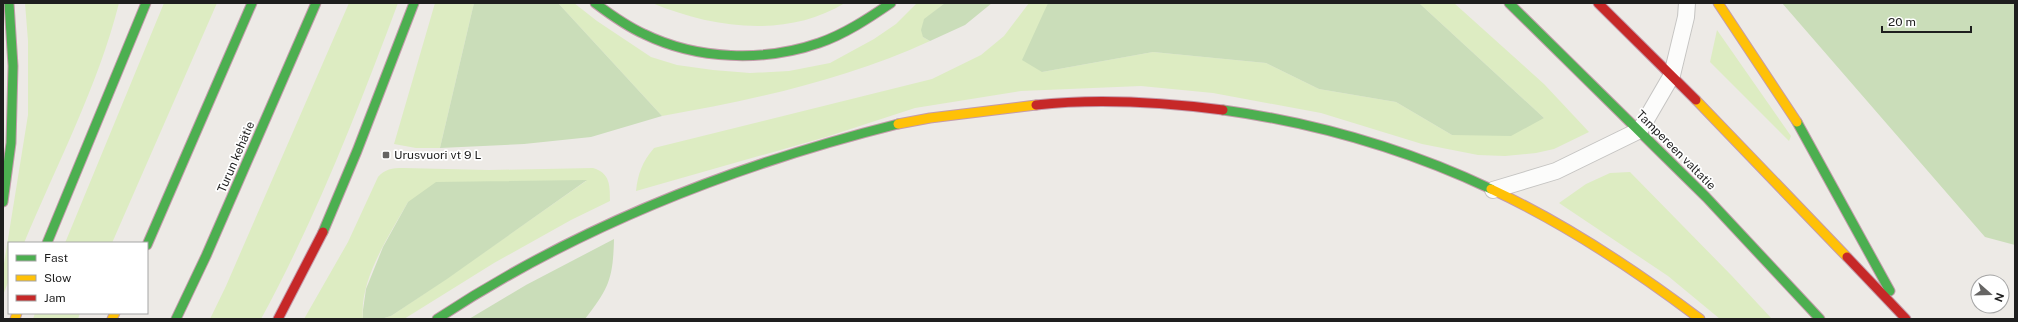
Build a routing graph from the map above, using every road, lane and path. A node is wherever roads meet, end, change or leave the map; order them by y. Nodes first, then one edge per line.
1 (9, 3) edge
2 (146, 3) edge
3 (252, 3) edge
4 (316, 3) edge
5 (414, 3) edge
6 (595, 3) edge
7 (891, 3) edge
8 (1509, 3) edge
9 (1598, 3) edge
10 (1687, 3) edge
11 (1718, 3) edge
12 (1672, 75) junction
13 (1640, 130) junction
14 (1494, 190) junction
15 (3, 202) edge
16 (47, 242) edge
17 (148, 243) edge
18 (1905, 318) edge
19 (176, 319) edge
20 (278, 319) edge
21 (437, 319) edge
22 (1700, 319) edge
23 (1820, 319) edge

1 - 15 highway
2 - 16 highway
3 - 17 highway
4 - 19 highway, Turun kehätie
5 - 20 highway
6 - 7 highway
8 - 13 highway, Tampereen valtatie
9 - 12 highway
10 - 12 lane
11 - 18 highway
12 - 13 lane
12 - 18 highway
13 - 14 lane
13 - 23 highway, Tampereen valtatie
14 - 21 highway
14 - 22 highway

